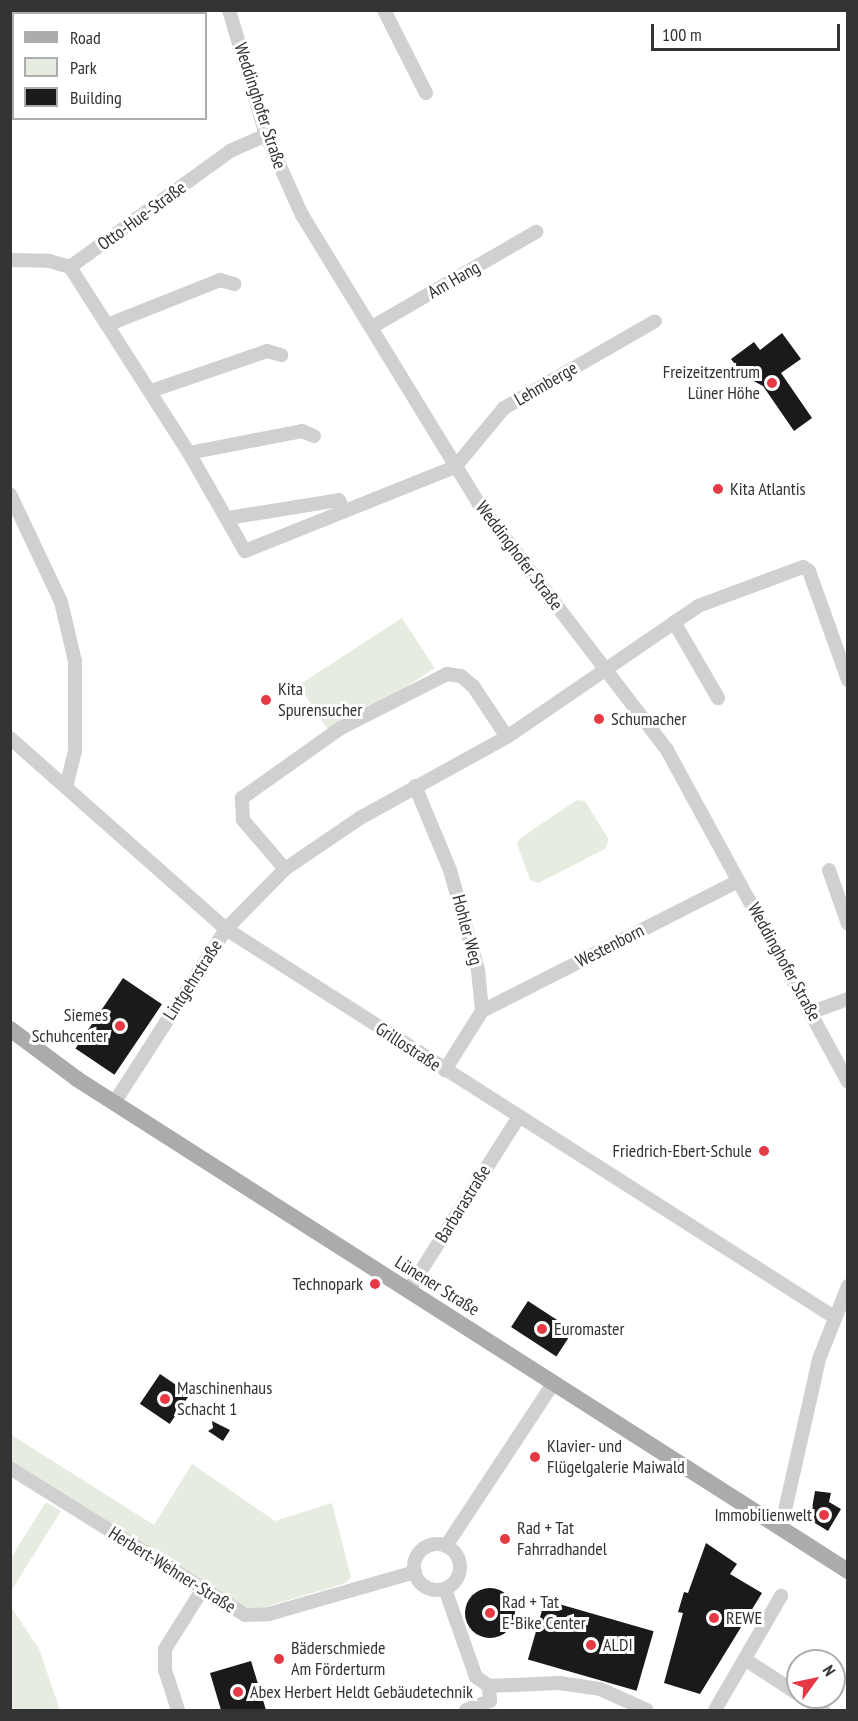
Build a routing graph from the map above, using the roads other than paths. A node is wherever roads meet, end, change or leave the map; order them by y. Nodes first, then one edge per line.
1 (229, 10) edge
2 (384, 10) edge
3 (426, 93) dead end
4 (266, 135) junction
5 (536, 232) dead end
6 (10, 260) edge
7 (70, 267) junction
8 (234, 284) dead end
9 (655, 321) dead end
10 (108, 325) junction
11 (372, 327) junction
12 (281, 355) dead end
13 (151, 392) junction
14 (314, 436) dead end
15 (189, 453) junction
16 (455, 467) junction
17 (10, 494) edge
18 (344, 511) junction
19 (228, 518) junction
20 (674, 622) junction
21 (607, 669) junction
22 (848, 680) edge
23 (718, 699) dead end
24 (507, 737) junction
25 (10, 738) edge
26 (415, 786) junction
27 (66, 787) junction
28 (285, 869) junction
29 (829, 870) dead end
30 (738, 881) junction
31 (848, 924) edge
32 (226, 929) junction
33 (848, 999) edge
34 (482, 1011) junction
35 (812, 1012) junction
36 (10, 1029) edge
37 (445, 1070) junction
38 (848, 1082) edge
39 (114, 1103) junction
40 (519, 1117) junction
41 (848, 1286) edge
42 (408, 1291) junction
43 (834, 1317) junction
44 (554, 1382) junction
45 (10, 1468) edge
46 (781, 1528) junction
47 (446, 1546) junction
48 (848, 1571) edge
49 (415, 1572) junction
50 (446, 1589) junction
51 (202, 1590) junction
52 (782, 1596) dead end
53 (746, 1660) junction
54 (489, 1686) junction
55 (786, 1686) edge
56 (493, 1706) edge
57 (178, 1710) edge
58 (466, 1710) edge
59 (647, 1710) edge
60 (716, 1710) edge

1 - 4 street, Weddinghofer Straße
2 - 3 street
4 - 7 street, Otto-Hue-Straße
4 - 11 street, Weddinghofer Straße
5 - 11 street, Am Hang
6 - 7 street
7 - 10 street
8 - 10 street
9 - 16 street, Lehmberge
10 - 13 street
11 - 16 street, Weddinghofer Straße
12 - 13 street
13 - 15 street
14 - 15 street
15 - 19 street
16 - 18 street
16 - 21 street, Weddinghofer Straße
17 - 27 street
18 - 19 street
18 - 19 street
20 - 21 street, Lintgehrstraße
20 - 22 street, Lintgehrstraße
20 - 23 street
21 - 24 street, Lintgehrstraße
21 - 30 street, Weddinghofer Straße
24 - 26 street, Lintgehrstraße
24 - 28 street
25 - 27 street, Grillostraße
26 - 28 street, Lintgehrstraße
26 - 34 street, Hohler Weg
27 - 32 street, Grillostraße
28 - 32 street, Lintgehrstraße
29 - 31 street
30 - 34 street, Westenborn
30 - 35 street, Weddinghofer Straße
32 - 37 street, Grillostraße
32 - 39 street, Lintgehrstraße
33 - 35 street
34 - 37 street
35 - 38 street, Weddinghofer Straße
36 - 39 main road, Lünener Straße
37 - 40 street, Grillostraße
39 - 42 main road, Lünener Straße
40 - 42 street, Barbarastraße
40 - 43 street, Grillostraße
41 - 43 street
42 - 44 main road, Lünener Straße
43 - 46 street
44 - 46 main road, Lünener Straße
44 - 47 street
45 - 51 street, Herbert-Wehner-Straße
46 - 48 main road, Lünener Straße
47 - 49 street
47 - 50 street
49 - 50 street
49 - 51 street, Herbert-Wehner-Straße
50 - 54 street
51 - 57 street
52 - 53 street
53 - 55 street
53 - 60 street
54 - 56 street
54 - 59 street
56 - 58 street

